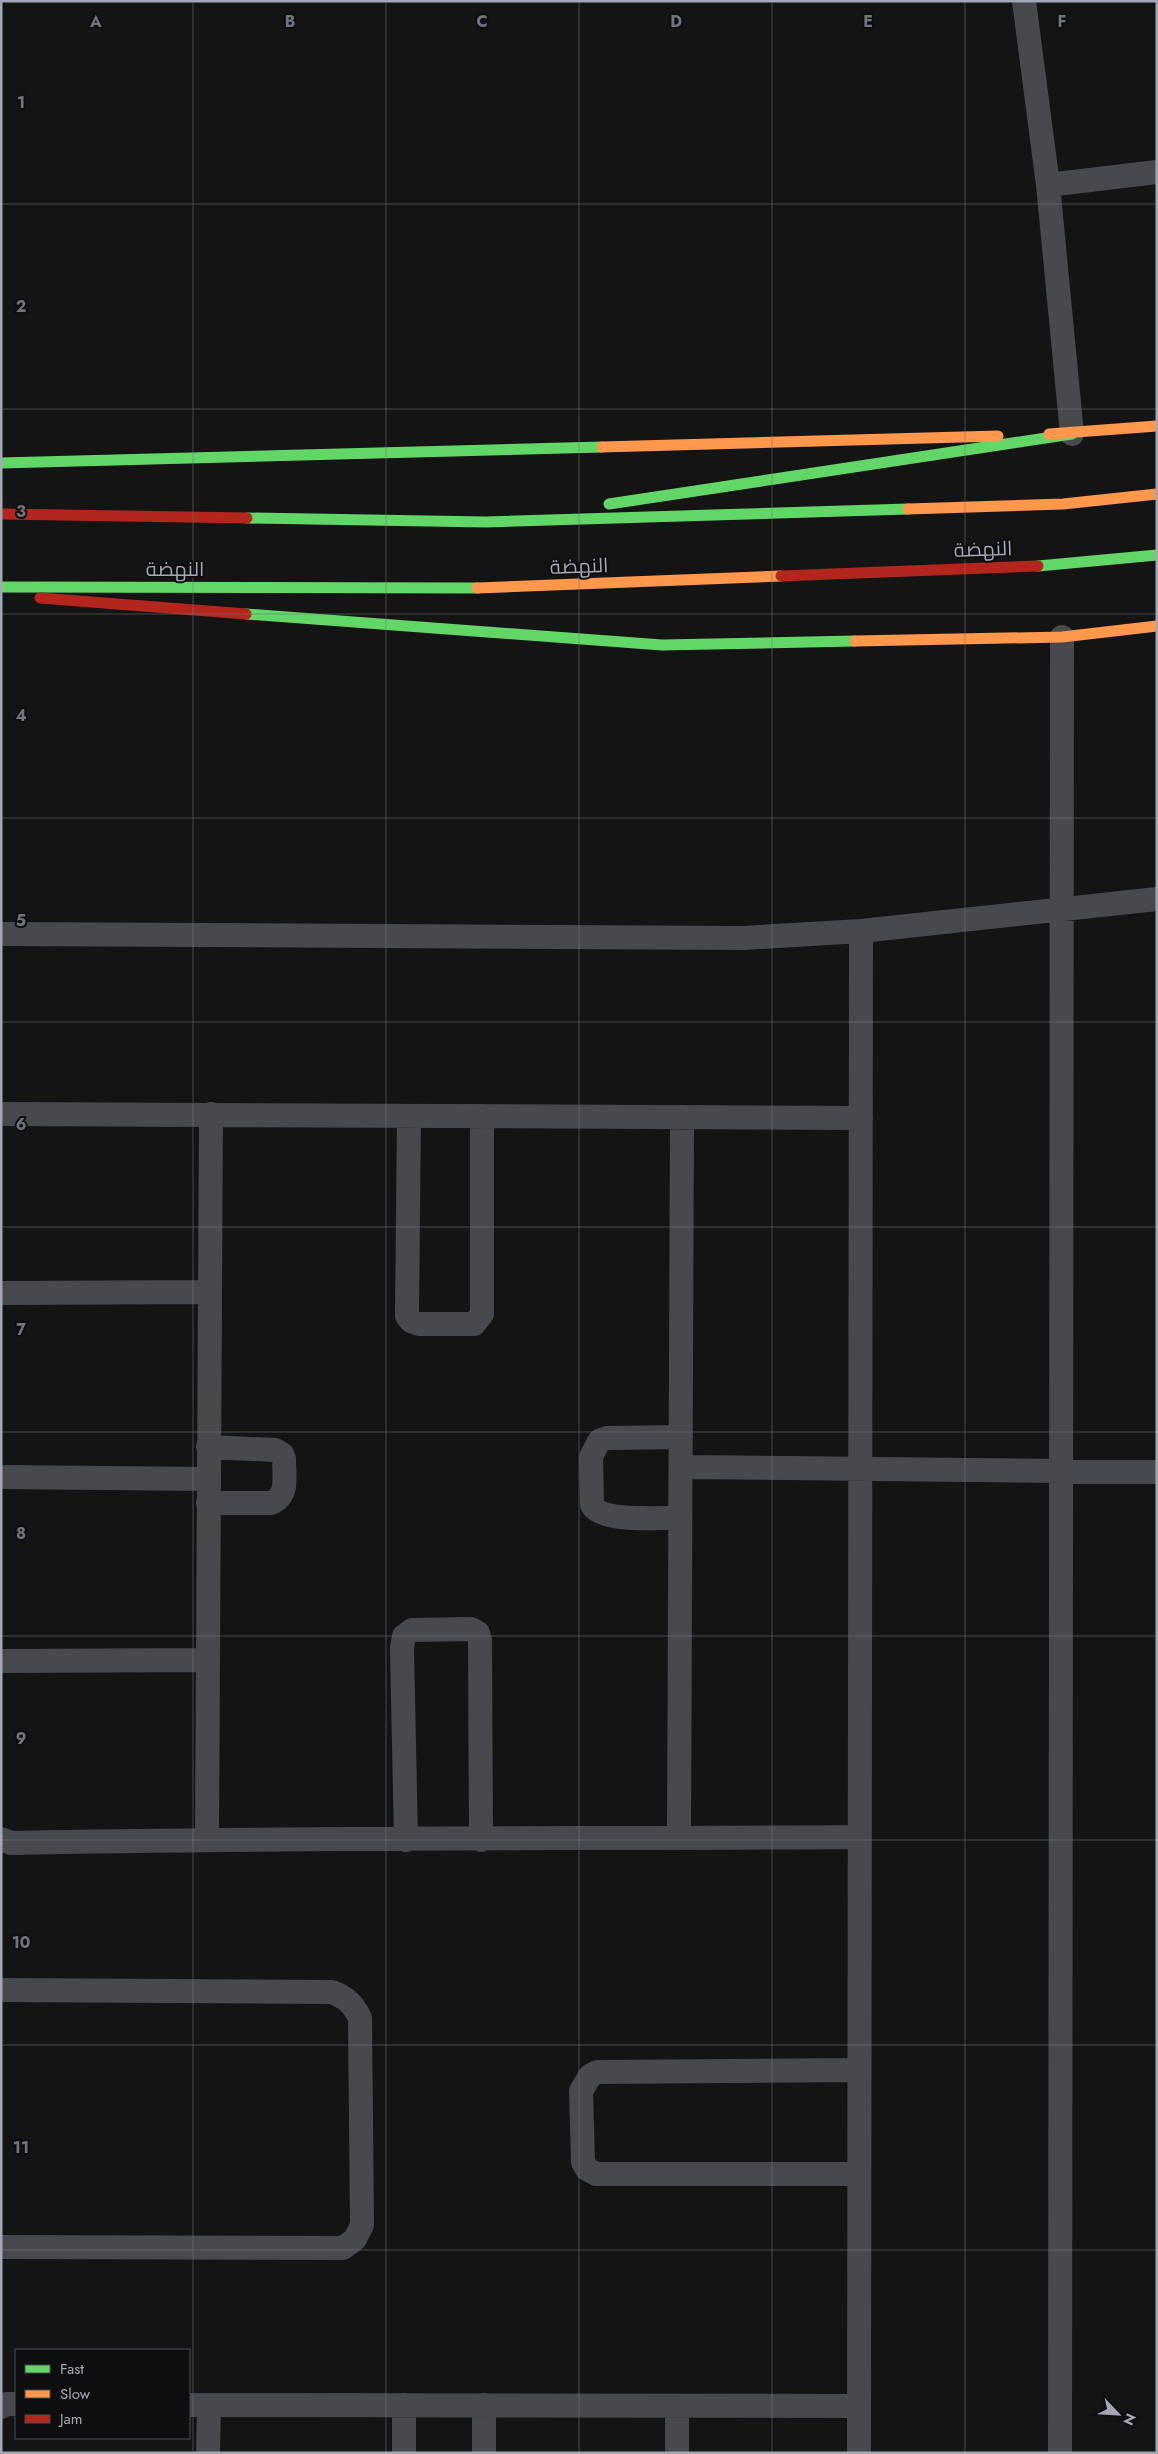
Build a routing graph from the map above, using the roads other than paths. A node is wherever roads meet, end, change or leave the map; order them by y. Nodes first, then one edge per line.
1 (1024, 1) edge
2 (1157, 172) edge
3 (1048, 185) junction
4 (1157, 426) edge
5 (1072, 434) junction
6 (1, 463) edge
7 (1157, 494) edge
8 (1, 514) edge
9 (486, 522) junction
10 (1157, 555) edge
11 (1, 587) edge
12 (1, 595) edge
13 (1157, 626) edge
14 (1062, 637) junction
15 (1157, 898) edge
16 (1062, 908) junction
17 (861, 931) junction
18 (1, 934) edge
19 (1, 1114) edge
20 (211, 1114) junction
21 (409, 1116) junction
22 (482, 1116) junction
23 (682, 1117) junction
24 (860, 1118) junction
25 (210, 1292) junction
26 (1, 1293) edge
27 (681, 1437) junction
28 (208, 1447) junction
29 (681, 1467) junction
30 (859, 1469) junction
31 (1062, 1471) junction
32 (1157, 1472) edge
33 (1, 1477) edge
34 (208, 1479) junction
35 (208, 1503) junction
36 (680, 1518) junction
37 (208, 1660) junction
38 (1, 1661) edge
39 (859, 1837) junction
40 (679, 1838) junction
41 (1, 1839) edge
42 (207, 1839) junction
43 (406, 1840) junction
44 (481, 1840) junction
45 (1, 1990) edge
46 (859, 2070) junction
47 (858, 2174) junction
48 (1, 2247) edge
49 (15, 2404) edge
50 (199, 2405) edge
51 (404, 2405) junction
52 (484, 2405) junction
53 (677, 2406) junction
54 (859, 2406) junction
55 (1, 2407) edge
56 (208, 2453) edge
57 (404, 2453) edge
58 (484, 2453) edge
59 (677, 2453) edge
60 (859, 2453) edge
61 (1060, 2453) edge

1 - 3 street
2 - 3 street
3 - 5 street
4 - 5 main road
5 - 6 main road
5 - 9 main road
7 - 9 main road, النهضة
8 - 9 main road, النهضة
10 - 11 main road, النهضة
12 - 14 main road
13 - 14 main road
14 - 16 street
15 - 16 street
16 - 17 street
16 - 31 street
17 - 18 street
17 - 24 street
19 - 20 street
20 - 21 street
20 - 25 street
21 - 22 street
21 - 22 street
22 - 23 street
23 - 24 street
23 - 27 street
24 - 30 street
25 - 26 street
25 - 28 street
27 - 29 street
27 - 36 street
28 - 34 street
28 - 35 street
29 - 30 street
29 - 36 street
30 - 31 street
30 - 39 street
31 - 32 street
31 - 61 street
33 - 34 street
34 - 35 street
35 - 37 street
36 - 40 street
37 - 38 street
37 - 42 street
39 - 40 street
39 - 46 street
40 - 44 street
41 - 42 street
42 - 43 street
43 - 44 street
43 - 44 street
45 - 48 street
46 - 47 street
46 - 47 street
47 - 54 street
49 - 55 street
50 - 51 street
50 - 56 street
51 - 52 street
51 - 57 street
52 - 53 street
52 - 58 street
53 - 54 street
53 - 59 street
54 - 60 street

